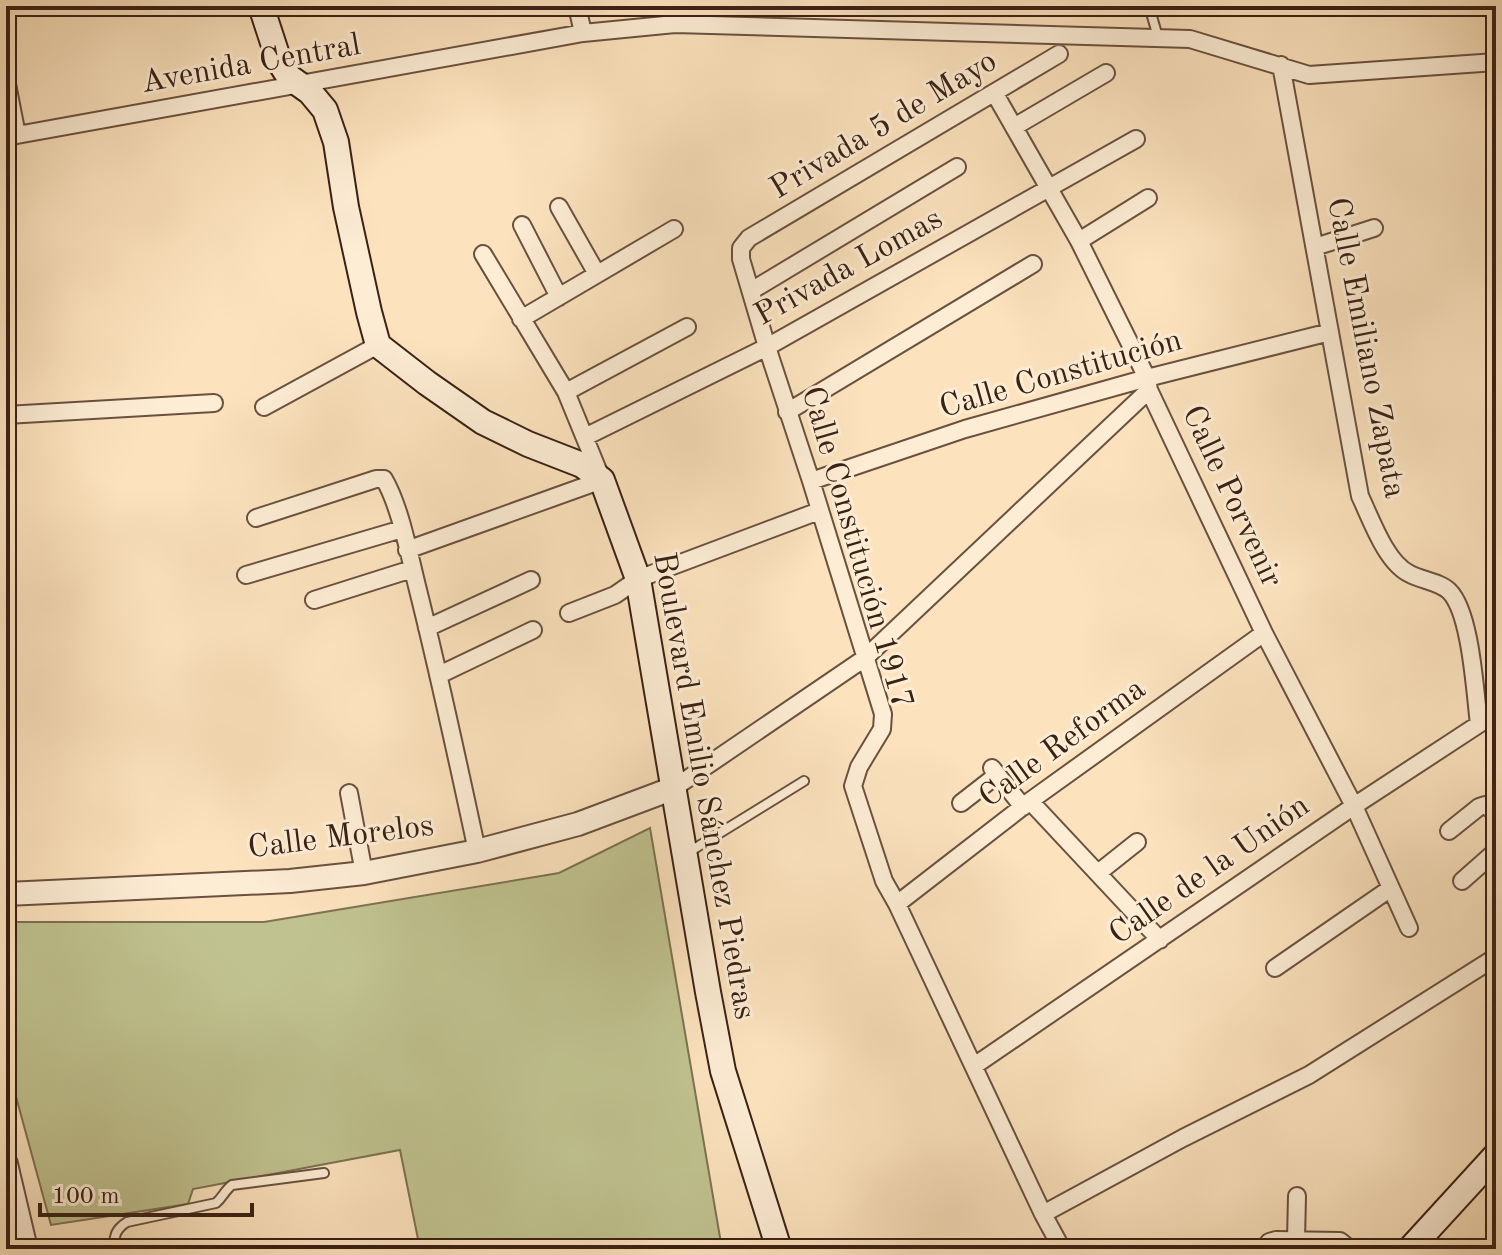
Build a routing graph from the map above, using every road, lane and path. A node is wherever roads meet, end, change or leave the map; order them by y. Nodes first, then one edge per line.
1 (261, 6) edge
2 (577, 6) edge
3 (1149, 6) edge
4 (583, 33) junction
5 (1158, 38) junction
6 (1059, 54) dead end
7 (1496, 62) edge
8 (1281, 65) junction
9 (1106, 73) dead end
10 (6, 79) edge
11 (300, 85) junction
12 (995, 94) junction
13 (1014, 127) junction
14 (1136, 139) dead end
15 (957, 167) dead end
16 (1050, 188) junction
17 (1148, 198) dead end
18 (559, 207) dead end
19 (522, 225) dead end
20 (1374, 228) dead end
21 (674, 229) dead end
22 (1079, 241) junction
23 (1315, 247) junction
24 (741, 248) joint
25 (483, 254) dead end
26 (1033, 264) dead end
27 (597, 274) junction
28 (751, 291) junction
29 (559, 297) junction
30 (521, 319) junction
31 (687, 327) dead end
32 (1330, 332) junction
33 (378, 345) junction
34 (767, 347) junction
35 (1148, 384) junction
36 (566, 392) junction
37 (214, 403) dead end
38 (264, 407) dead end
39 (787, 412) junction
40 (6, 415) edge
41 (585, 437) junction
42 (602, 480) junction
43 (811, 481) junction
44 (819, 511) junction
45 (256, 518) dead end
46 (402, 529) junction
47 (407, 550) junction
48 (412, 569) junction
49 (246, 575) dead end
50 (638, 579) junction
51 (531, 580) dead end
52 (314, 600) dead end
53 (569, 613) dead end
54 (427, 628) junction
55 (533, 630) dead end
56 (1264, 633) junction
57 (865, 658) junction
58 (439, 675) junction
59 (1496, 713) edge
60 (1479, 724) junction
61 (804, 781) dead end
62 (674, 788) junction
63 (349, 793) dead end
64 (961, 803) dead end
65 (1027, 804) junction
66 (1354, 806) junction
67 (1490, 809) edge
68 (1449, 831) dead end
69 (1137, 842) dead end
70 (477, 851) junction
71 (1496, 851) edge
72 (685, 855) junction
73 (364, 873) junction
74 (1098, 873) junction
75 (1462, 881) dead end
76 (1391, 888) junction
77 (6, 894) edge
78 (897, 904) junction
79 (1409, 928) dead end
80 (1160, 940) junction
81 (1496, 957) edge
82 (1275, 968) dead end
83 (974, 1066) junction
84 (1496, 1155) edge
85 (6, 1164) edge
86 (324, 1173) dead end
87 (1297, 1196) dead end
88 (1043, 1214) junction
89 (1296, 1240) junction
90 (26, 1249) edge
91 (115, 1249) edge
92 (779, 1249) edge
93 (1062, 1249) edge
94 (1265, 1249) edge
95 (1350, 1249) edge
96 (1410, 1249) edge

1 - 11 main road
2 - 4 street
3 - 5 lane
4 - 5 street, Avenida Central
4 - 11 street, Avenida Central
5 - 8 street, Avenida Central
6 - 12 street, Privada 5 de Mayo
7 - 8 street, Avenida Central
8 - 23 street, Calle Emiliano Zapata
9 - 13 street
10 - 11 street, Avenida Central
11 - 33 main road
12 - 13 street, Calle Porvenir
12 - 24 street, Privada 5 de Mayo
13 - 16 street, Calle Porvenir
14 - 16 street, Privada Lomas
15 - 28 street
16 - 22 street, Calle Porvenir
16 - 34 street, Privada Lomas
17 - 22 street
18 - 27 street
19 - 29 street
20 - 23 street
21 - 27 street
22 - 35 street, Calle Porvenir
23 - 32 street, Calle Emiliano Zapata
24 - 28 street, Calle Constitución 1917
25 - 30 street
26 - 39 street
27 - 29 street
28 - 34 street, Calle Constitución 1917
29 - 30 street
30 - 36 street
31 - 36 street
32 - 35 street, Calle Constitución
32 - 60 street, Calle Emiliano Zapata
33 - 38 street
33 - 42 main road
34 - 39 street, Calle Constitución 1917
34 - 41 street, Privada Lomas
35 - 43 street, Calle Constitución
35 - 56 street, Calle Porvenir
35 - 57 street
36 - 41 street
37 - 40 street
39 - 43 street, Calle Constitución 1917
41 - 42 street
42 - 47 street
42 - 50 main road, Boulevard Emilio Sánchez Piedras
43 - 44 street, Calle Constitución 1917
44 - 50 street
44 - 57 street, Calle Constitución 1917
45 - 46 street
46 - 47 street
46 - 49 street
47 - 48 street
48 - 52 street
48 - 54 street
50 - 53 street
50 - 62 main road, Boulevard Emilio Sánchez Piedras
51 - 54 street
54 - 58 street
55 - 58 street
56 - 65 street, Calle Reforma
56 - 66 street, Calle Porvenir
57 - 62 street
57 - 78 street, Calle Constitución 1917
58 - 70 street
59 - 60 street
60 - 66 street, Calle de la Unión
61 - 72 lane
62 - 70 street, Calle Morelos
62 - 72 main road, Boulevard Emilio Sánchez Piedras
63 - 73 street
64 - 65 street
65 - 74 street
65 - 78 street, Calle Reforma
66 - 76 street, Calle Porvenir
66 - 80 street, Calle de la Unión
67 - 68 street
69 - 74 street
70 - 73 street, Calle Morelos
71 - 75 street
72 - 92 main road, Boulevard Emilio Sánchez Piedras
73 - 77 street, Calle Morelos
74 - 80 street
76 - 79 street, Calle Porvenir
76 - 82 street
78 - 83 street, Calle Constitución 1917
80 - 83 street, Calle de la Unión
81 - 88 street
83 - 88 street, Calle Constitución 1917
84 - 96 main road
85 - 90 street
86 - 91 lane
87 - 89 street
88 - 93 street, Calle Constitución 1917
89 - 94 street
89 - 95 street

